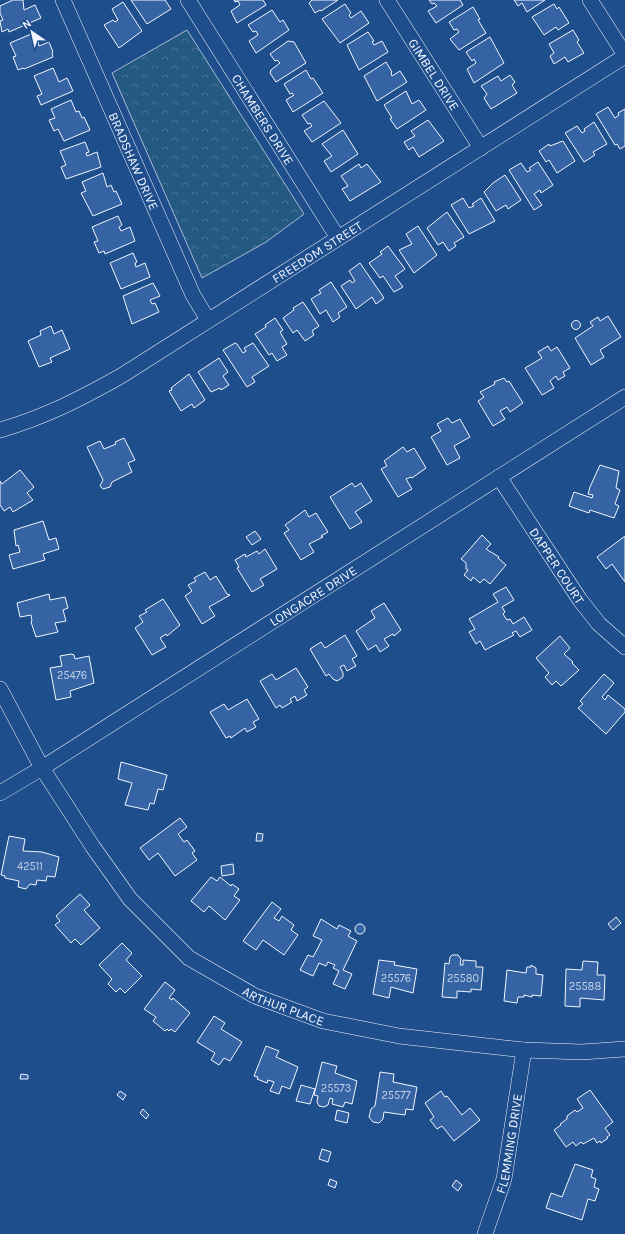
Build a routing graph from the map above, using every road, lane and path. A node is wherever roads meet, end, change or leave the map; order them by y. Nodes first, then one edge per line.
1 (63, 0) edge
2 (188, 0) edge
3 (387, 0) edge
4 (590, 0) edge
5 (625, 56) edge
6 (481, 148) junction
7 (338, 238) junction
8 (208, 320) junction
9 (625, 397) edge
10 (0, 430) edge
11 (499, 476) junction
12 (625, 647) edge
13 (0, 689) edge
14 (42, 768) junction
15 (0, 793) edge
16 (625, 1048) edge
17 (524, 1050) junction
18 (485, 1234) edge

1 - 8 street, BRADSHAW DRIVE
2 - 7 street, CHAMBERS DRIVE
3 - 6 street, GIMBEL DRIVE
4 - 5 street
5 - 6 street, FREEDOM STREET
6 - 7 street, FREEDOM STREET
7 - 8 street, FREEDOM STREET
8 - 10 street, FREEDOM STREET
9 - 11 street, LONGACRE DRIVE
11 - 12 street, DAPPER COURT
11 - 14 street, LONGACRE DRIVE
13 - 14 street, ARTHUR PLACE
14 - 15 street, LONGACRE DRIVE
14 - 17 street, ARTHUR PLACE
16 - 17 street, ARTHUR PLACE
17 - 18 street, FLEMMING DRIVE

